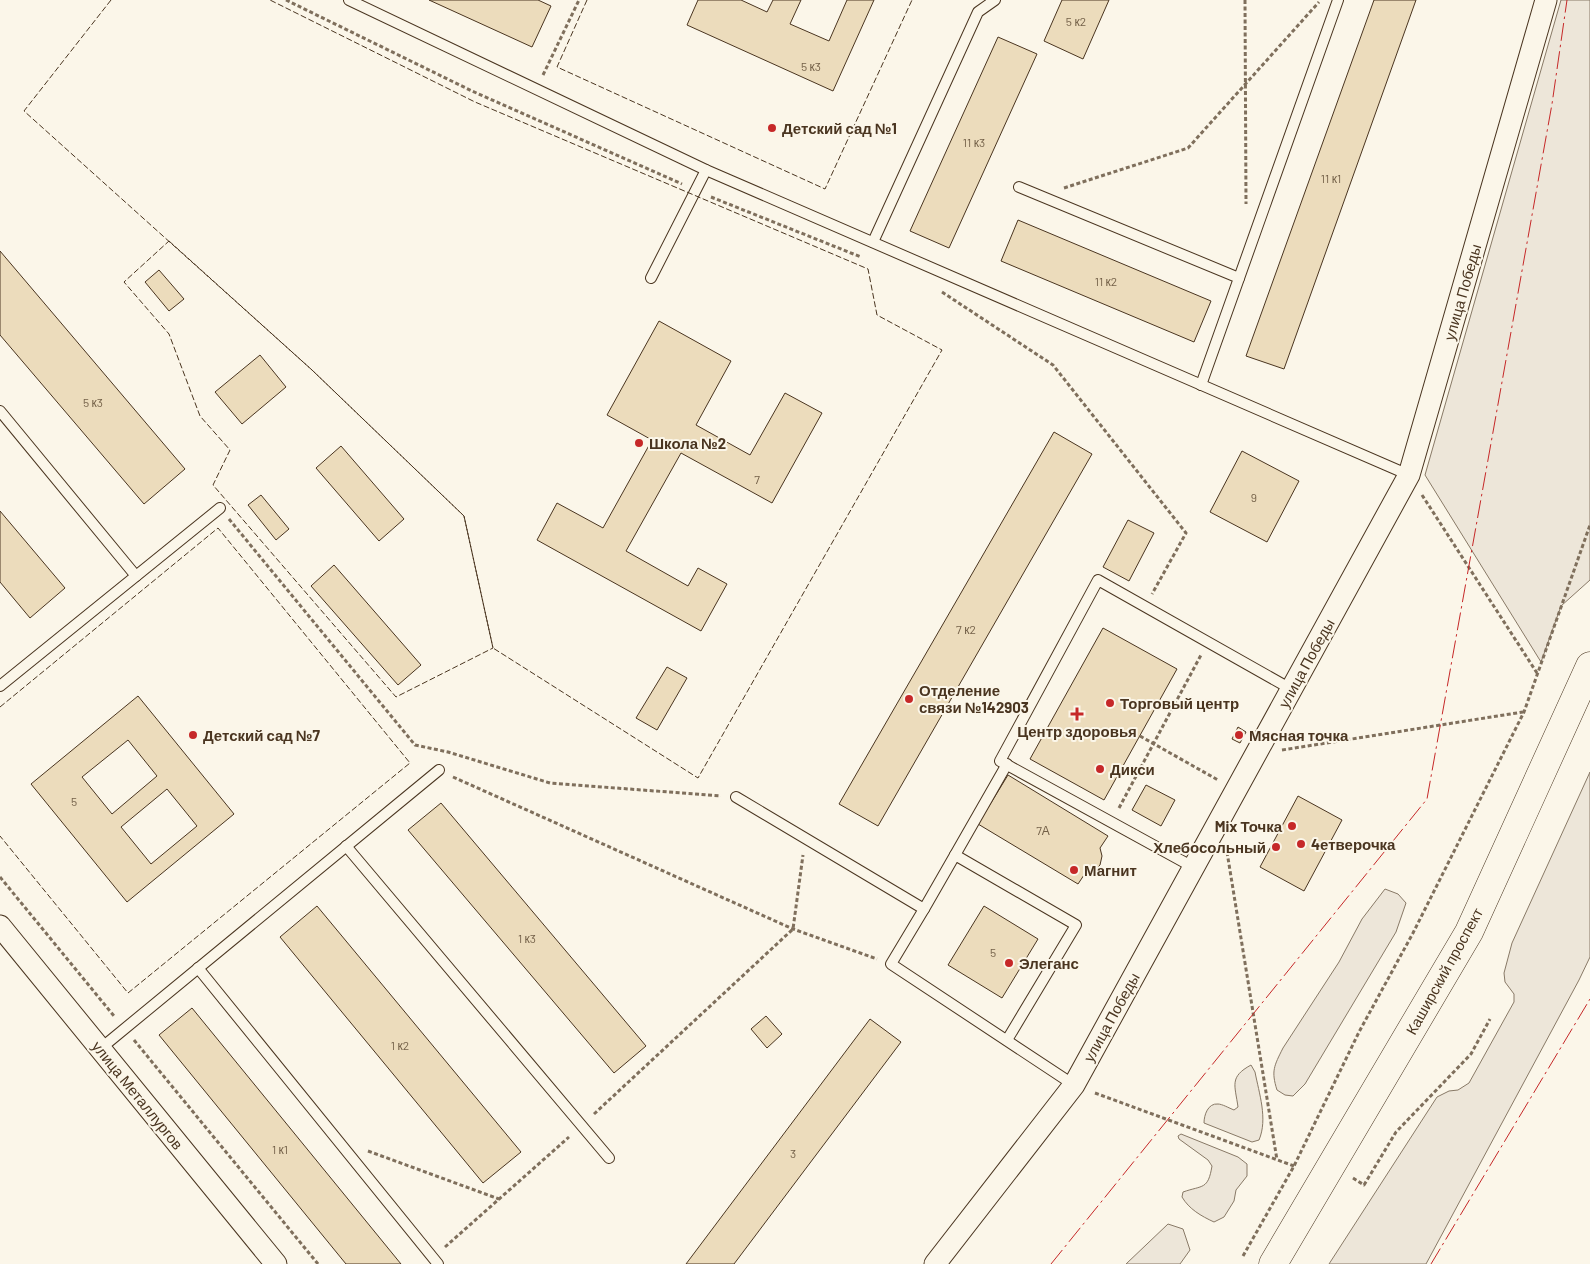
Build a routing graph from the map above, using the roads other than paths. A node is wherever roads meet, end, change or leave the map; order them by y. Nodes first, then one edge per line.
1 (349, 0) edge
2 (996, 0) edge
3 (1338, 0) edge
4 (1546, 0) edge
5 (706, 170) junction
6 (1018, 187) dead end
7 (873, 242) junction
8 (651, 278) dead end
9 (1239, 278) junction
10 (1201, 385) junction
11 (0, 411) edge
12 (1409, 475) junction
13 (220, 508) road end
14 (136, 576) junction
15 (1590, 666) edge
16 (0, 686) edge
17 (1291, 689) junction
18 (1006, 764) junction
19 (439, 770) road end
20 (736, 797) road end
21 (346, 846) junction
22 (956, 855) junction
23 (1193, 867) junction
24 (924, 909) junction
25 (0, 926) edge
26 (198, 968) junction
27 (1007, 1040) junction
28 (100, 1048) junction
29 (1074, 1084) junction
30 (609, 1158) dead end
31 (436, 1261) edge
32 (276, 1264) edge
33 (935, 1264) edge
34 (1274, 1264) edge

1 - 5 lane
2 - 7 lane
3 - 9 lane
4 - 12 street, улица Победы
5 - 7 lane
5 - 8 lane
6 - 9 lane
7 - 10 lane
9 - 10 lane
10 - 12 lane
11 - 14 lane
12 - 17 street, улица Победы
13 - 14 lane
14 - 16 lane
15 - 34 main road, Каширский проспект
17 - 18 lane
17 - 23 street, улица Победы
18 - 22 lane
18 - 23 lane
19 - 21 lane
20 - 24 lane
21 - 26 lane
21 - 30 lane
22 - 24 lane
22 - 27 lane
23 - 29 street, улица Победы
24 - 27 lane
25 - 28 street, улица Металлургов
26 - 28 lane
26 - 31 lane
27 - 29 lane
28 - 32 street, улица Металлургов
29 - 33 street, улица Победы

